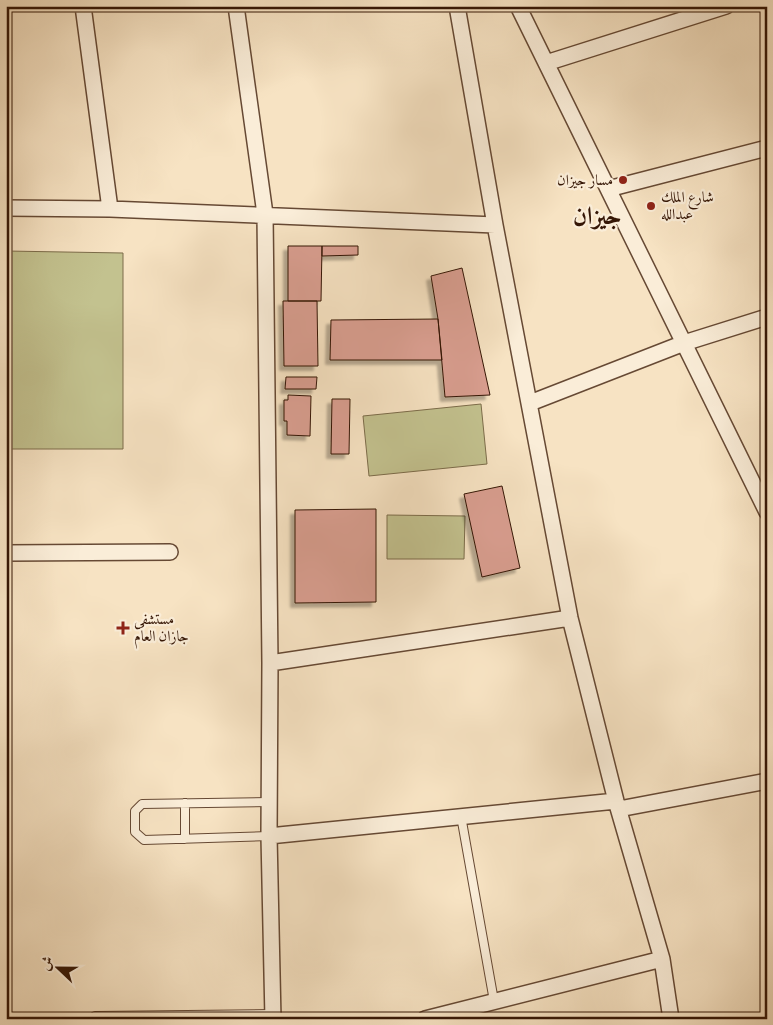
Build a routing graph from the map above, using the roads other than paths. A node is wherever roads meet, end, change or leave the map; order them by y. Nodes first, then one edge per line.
1 (84, 6) edge
2 (236, 6) edge
3 (457, 6) edge
4 (518, 6) edge
5 (726, 6) edge
6 (546, 63) junction
7 (767, 148) edge
8 (608, 189) junction
9 (6, 208) edge
10 (110, 209) junction
11 (264, 214) junction
12 (495, 225) junction
13 (767, 317) edge
14 (684, 343) junction
15 (530, 403) junction
16 (761, 486) edge
17 (767, 512) edge
18 (170, 552) dead end
19 (6, 553) edge
20 (570, 618) junction
21 (270, 664) junction
22 (766, 783) edge
23 (269, 802) junction
24 (185, 803) junction
25 (618, 805) junction
26 (460, 816) junction
27 (269, 836) junction
28 (185, 838) junction
29 (662, 959) junction
30 (494, 1001) junction
31 (95, 1016) dead end
32 (273, 1016) edge
33 (425, 1019) edge
34 (671, 1019) edge

1 - 10 street
2 - 11 street
3 - 12 street
4 - 6 street
5 - 6 street
6 - 8 street
7 - 8 street
8 - 14 street
9 - 10 street
10 - 11 street
11 - 12 street
11 - 21 street
12 - 15 street
13 - 14 street
14 - 15 street
14 - 16 street
15 - 20 street
16 - 17 street
18 - 19 street
20 - 21 street
20 - 25 street
21 - 23 street
22 - 25 street
23 - 24 lane
23 - 27 street
24 - 28 lane
24 - 28 lane
25 - 26 street
25 - 29 street
26 - 27 street
26 - 30 lane
27 - 28 lane
27 - 32 street
29 - 30 street
29 - 34 street
30 - 33 street
31 - 32 lane

